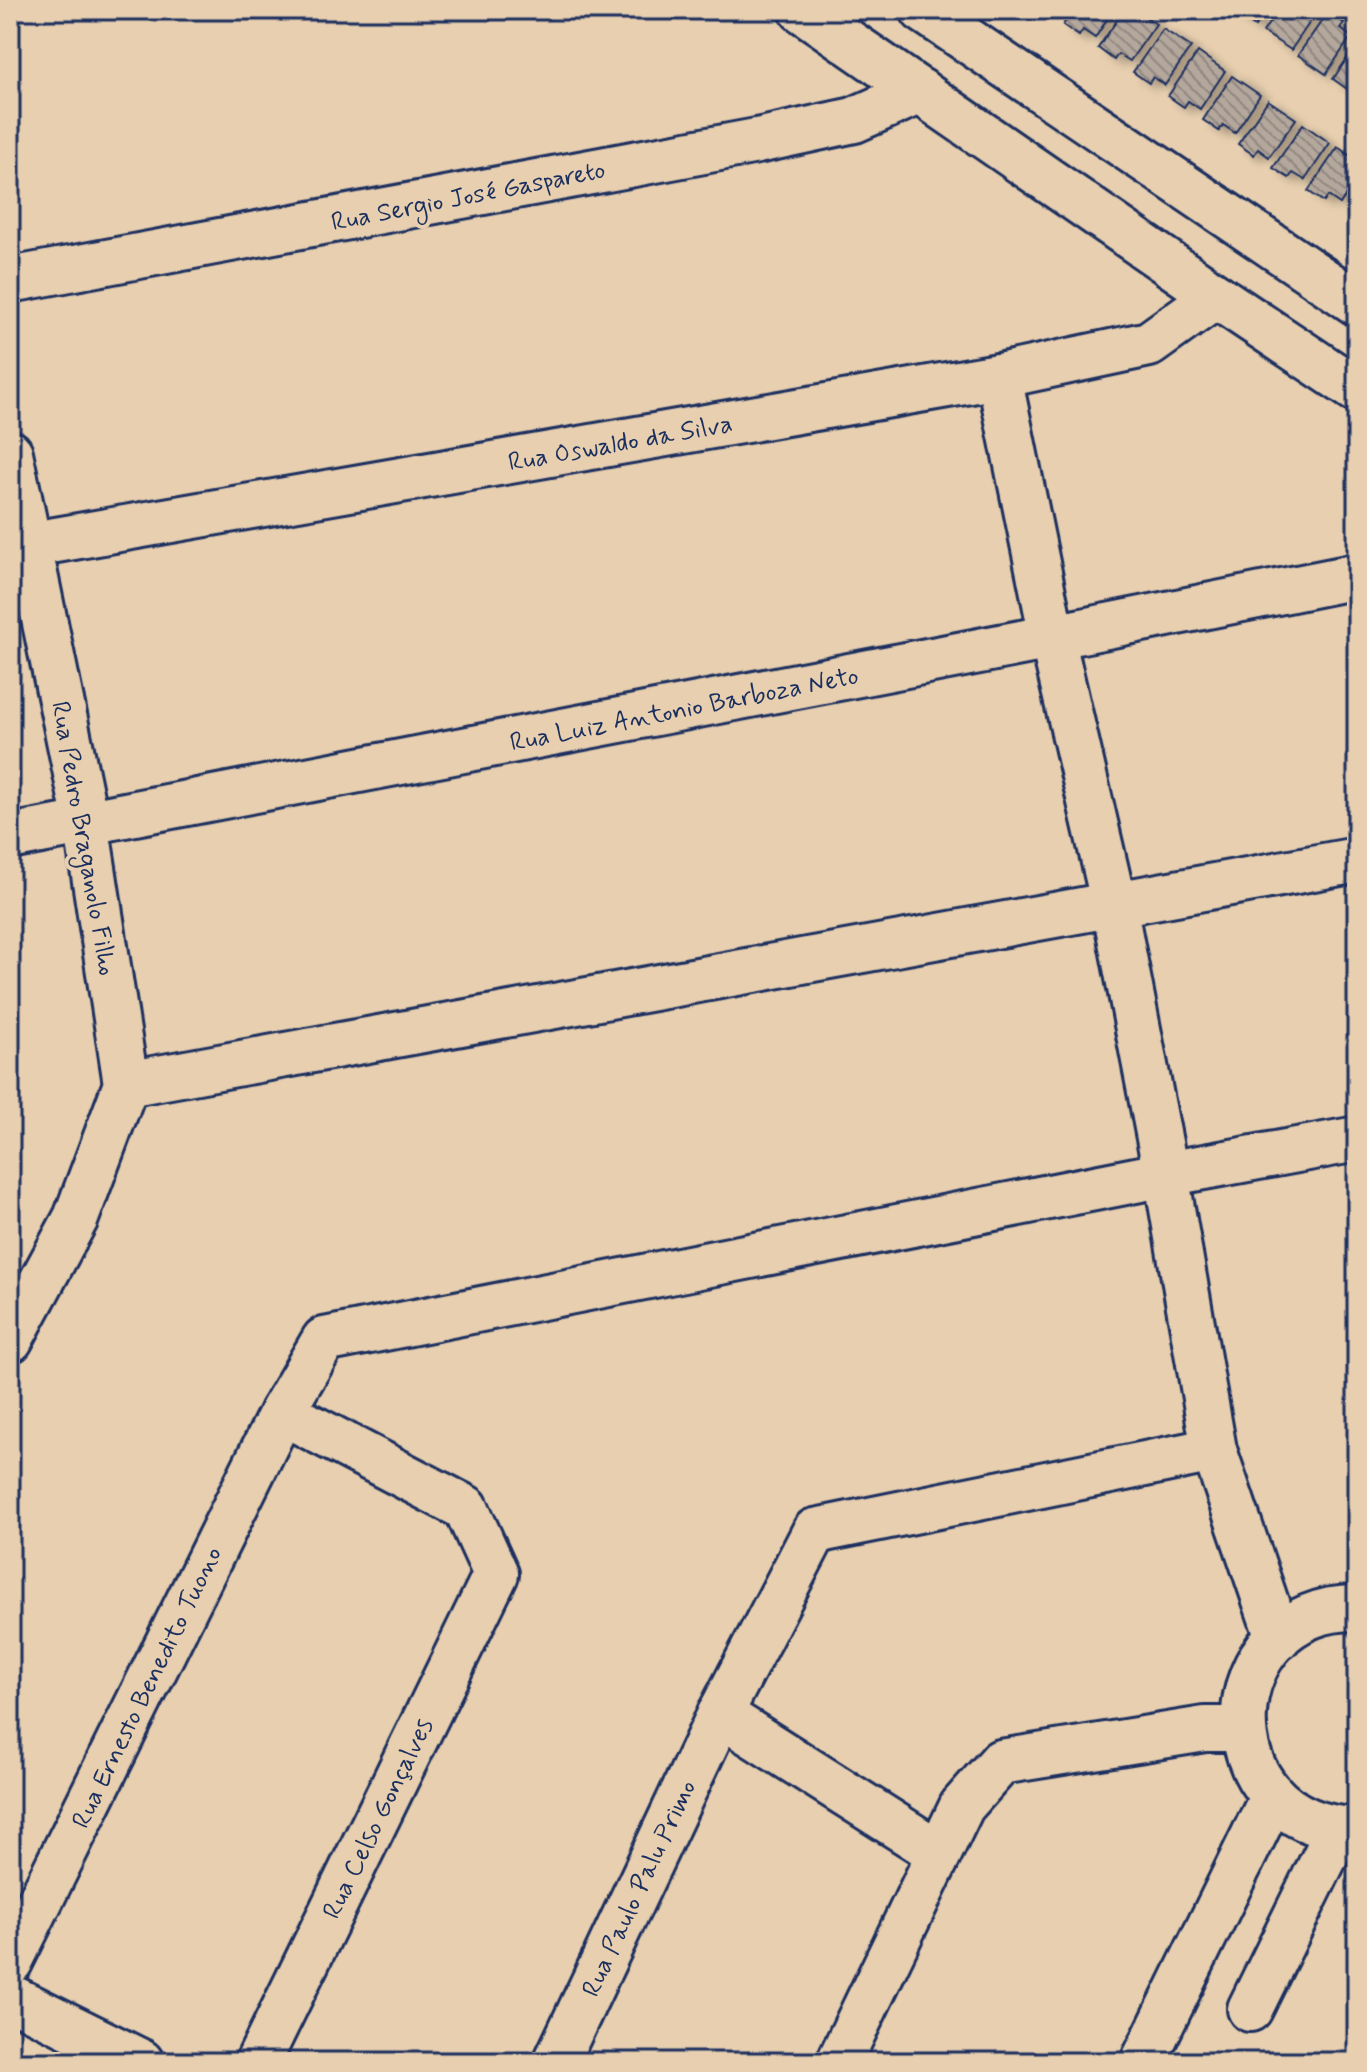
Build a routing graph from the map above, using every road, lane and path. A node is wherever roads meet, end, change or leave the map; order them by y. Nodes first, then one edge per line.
1 (802, 10) edge
2 (923, 10) edge
3 (920, 91) junction
4 (10, 280) edge
5 (1216, 296) junction
6 (1357, 303) edge
7 (999, 376) junction
8 (1357, 390) edge
9 (10, 453) edge
10 (19, 546) edge
11 (1357, 576) edge
12 (1052, 637) junction
13 (86, 822) junction
14 (10, 837) edge
15 (1357, 860) edge
16 (1114, 905) junction
17 (126, 1084) junction
18 (1357, 1139) edge
19 (1166, 1174) junction
20 (10, 1340) edge
21 (282, 1412) junction
22 (1214, 1450) junction
23 (1357, 1608) edge
24 (1278, 1638) junction
25 (720, 1714) junction
26 (1243, 1729) junction
27 (1273, 1796) junction
28 (1347, 1830) edge
29 (939, 1853) junction
30 (10, 1962) edge
31 (10, 1997) edge
32 (1250, 2009) dead end
33 (141, 2062) edge
34 (258, 2062) edge
35 (556, 2062) edge
36 (839, 2062) edge
37 (1143, 2062) edge

1 - 3 street
2 - 6 street
3 - 4 street, Rua Sergio José Gaspareto
3 - 5 street
5 - 7 street, Rua Oswaldo da Silva
5 - 8 street
7 - 10 street, Rua Oswaldo da Silva
7 - 12 street
9 - 10 street, Rua Pedro Braganolo Filho
10 - 13 street, Rua Pedro Braganolo Filho
11 - 12 street, Rua Luiz Antonio Barboza Neto
12 - 13 street, Rua Luiz Antonio Barboza Neto
12 - 16 street
13 - 14 street, Rua Luiz Antonio Barboza Neto
13 - 17 street, Rua Pedro Braganolo Filho
15 - 16 street
16 - 17 street
16 - 19 street
17 - 20 street, Rua Pedro Braganolo Filho
18 - 19 street, Rua Ernesto Benedito Tuono
19 - 21 street, Rua Ernesto Benedito Tuono
19 - 22 street
21 - 30 street, Rua Ernesto Benedito Tuono
21 - 34 street, Rua Celso Gonçalves
22 - 24 street
22 - 25 street, Rua Paulo Palu Primo
23 - 24 street
24 - 26 street
25 - 29 street
25 - 35 street, Rua Paulo Palu Primo
26 - 27 street
26 - 29 street
27 - 28 street
27 - 37 street
28 - 32 street
29 - 36 street
31 - 33 street

